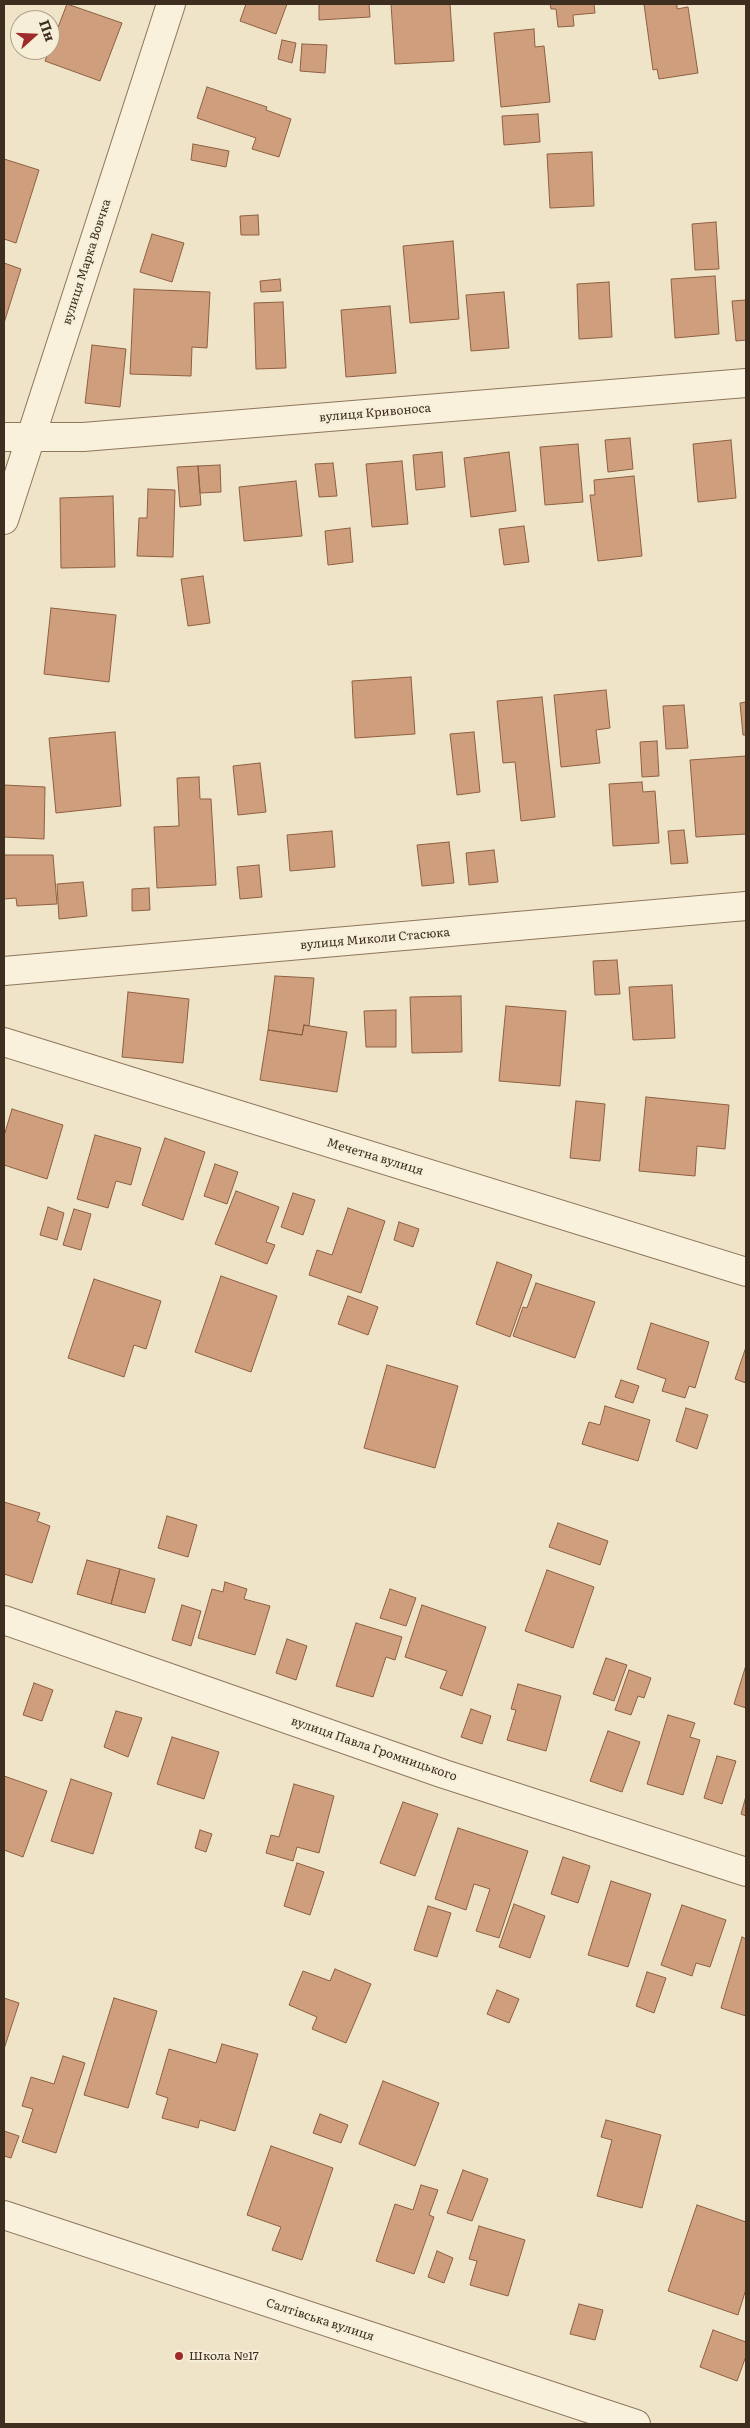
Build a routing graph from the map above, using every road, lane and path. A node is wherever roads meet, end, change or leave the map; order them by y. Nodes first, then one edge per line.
1 (171, 4) edge
2 (746, 383) edge
3 (4, 437) edge
4 (31, 437) junction
5 (4, 520) edge
6 (746, 906) edge
7 (4, 971) edge
8 (4, 1042) edge
9 (746, 1272) edge
10 (4, 1620) edge
11 (746, 1872) edge
12 (4, 2215) edge
13 (636, 2424) edge

1 - 4 street, вулиця Марка Вовчка
2 - 4 street, вулиця Кривоноса
3 - 4 street, вулиця Кривоноса
4 - 5 street, вулиця Марка Вовчка
6 - 7 street, вулиця Миколи Стасюка
8 - 9 street, Мечетна вулиця
10 - 11 street, вулиця Павла Громницького
12 - 13 street, Салтівська вулиця

